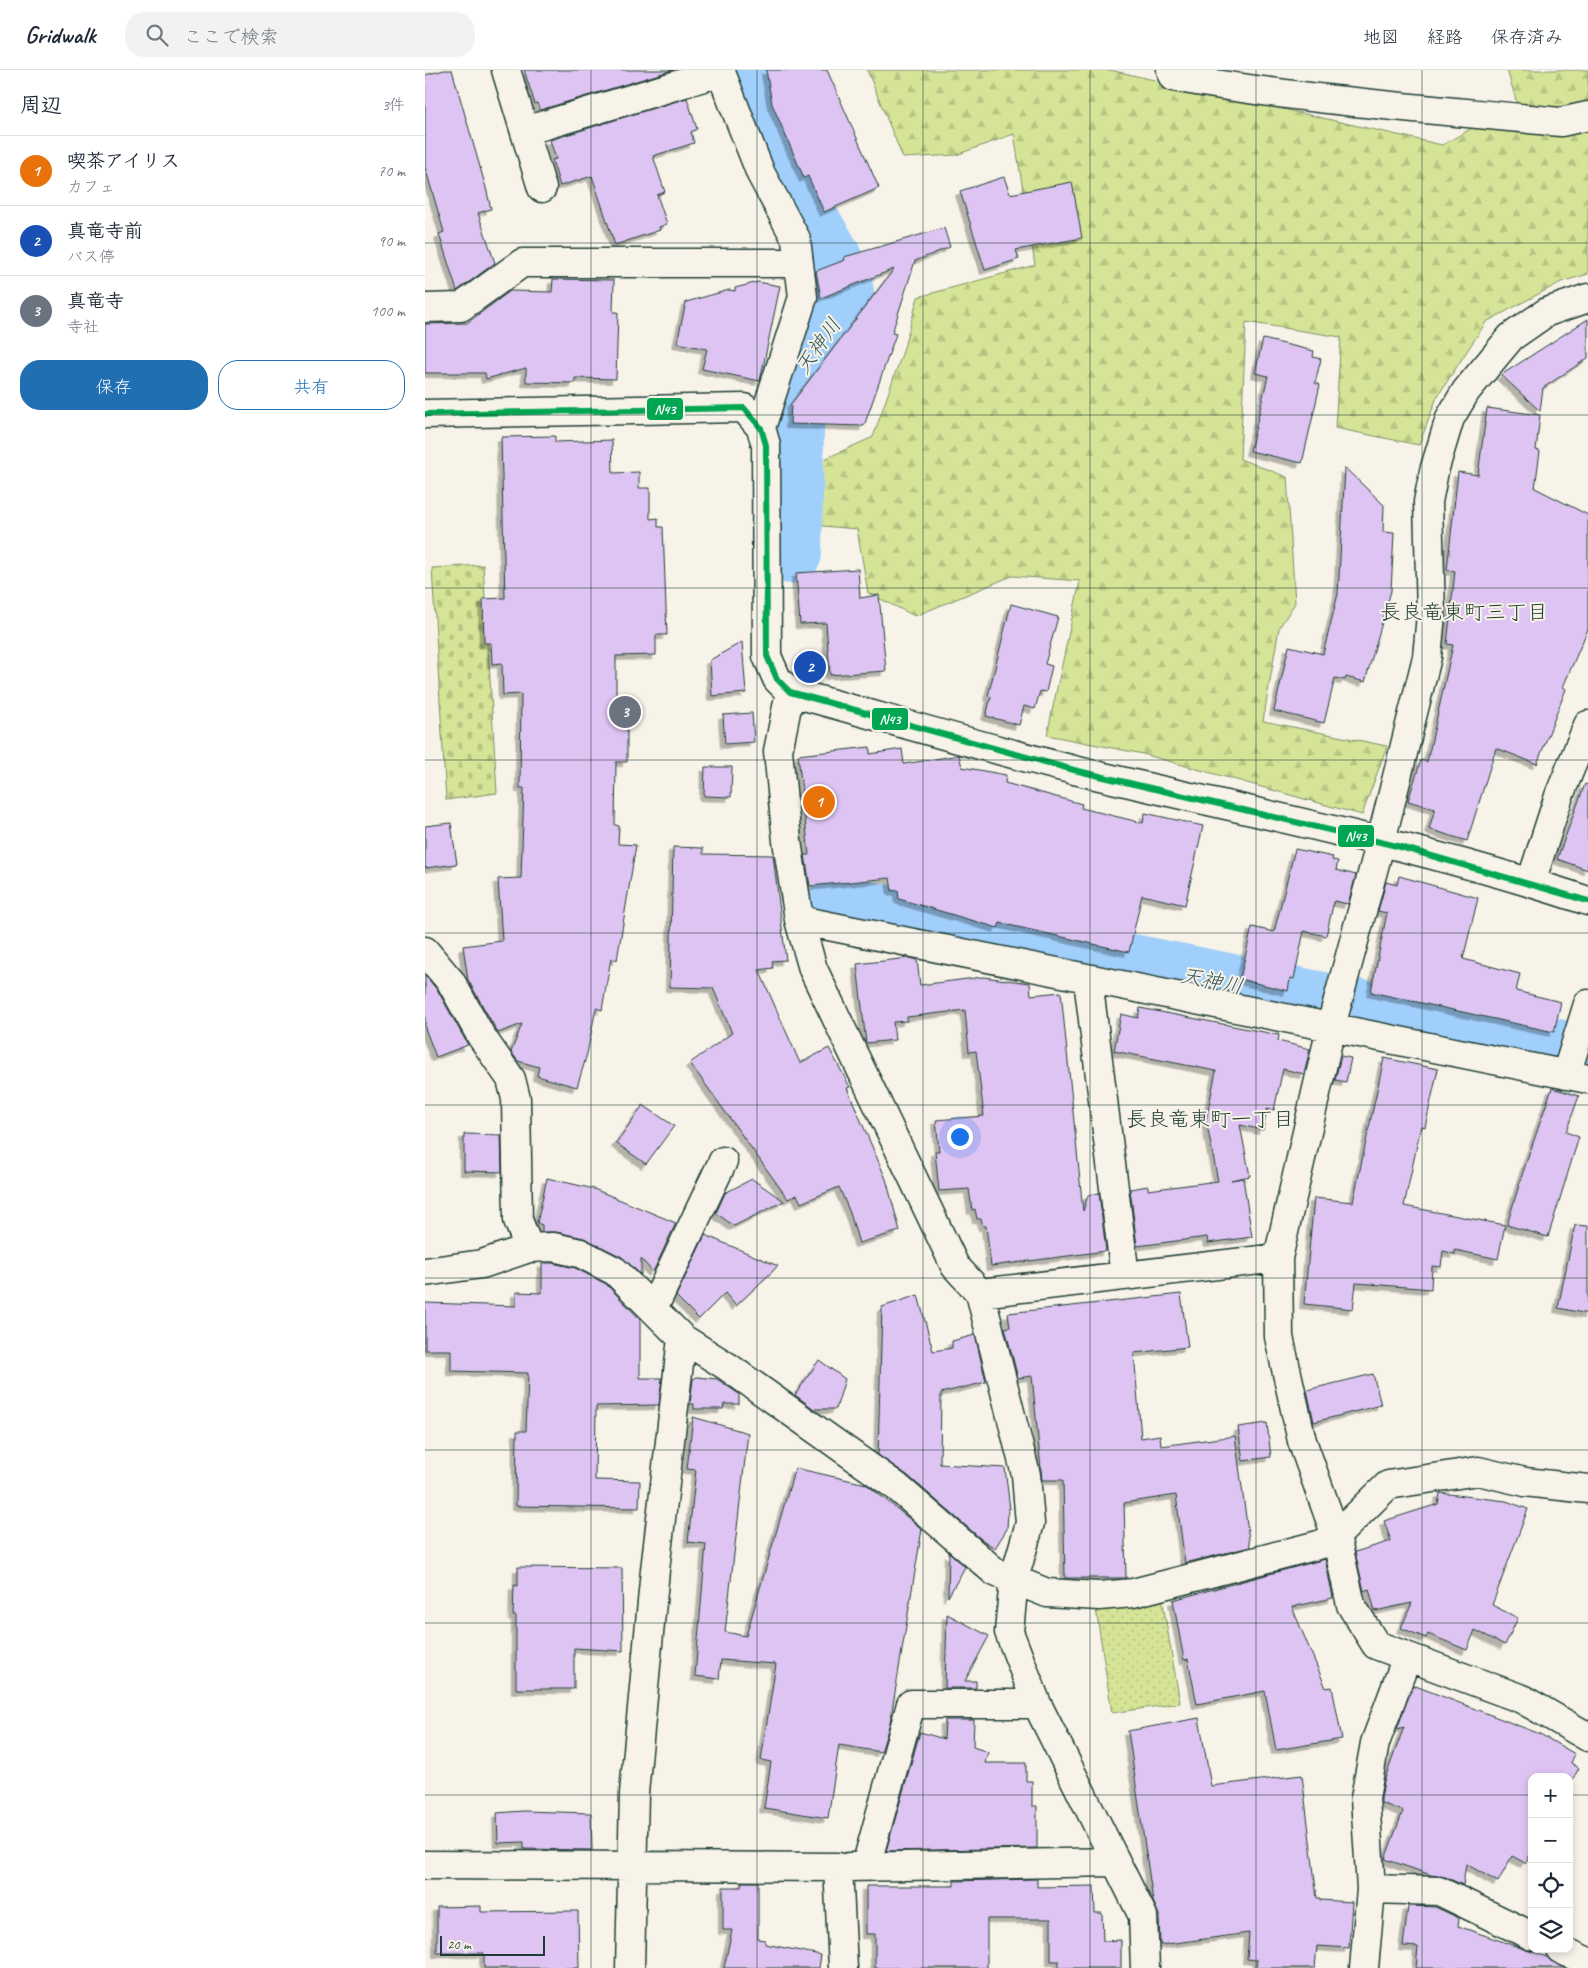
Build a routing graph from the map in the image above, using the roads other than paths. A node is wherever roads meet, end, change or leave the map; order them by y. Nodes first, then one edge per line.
1 (506, 70) edge
2 (1171, 70) edge
3 (720, 71) edge
4 (1588, 116) edge
5 (525, 130) junction
6 (543, 188) dead end
7 (799, 263) junction
8 (1588, 298) edge
9 (425, 308) edge
10 (425, 414) edge
11 (761, 428) junction
12 (790, 692) junction
13 (1588, 725) edge
14 (1381, 841) junction
15 (1531, 882) junction
16 (1588, 901) edge
17 (799, 920) junction
18 (425, 951) edge
19 (1088, 980) junction
20 (1588, 1004) edge
21 (1334, 1013) junction
22 (1575, 1064) edge
23 (723, 1162) dead end
24 (529, 1248) junction
25 (1278, 1258) junction
26 (425, 1272) edge
27 (1125, 1276) junction
28 (980, 1293) junction
29 (653, 1309) junction
30 (682, 1338) junction
31 (1588, 1489) edge
32 (1335, 1536) junction
33 (1014, 1579) junction
34 (1407, 1657) junction
35 (1037, 1704) junction
36 (1588, 1737) edge
37 (1115, 1862) junction
38 (425, 1865) edge
39 (866, 1866) junction
40 (631, 1867) junction
41 (838, 1867) junction
42 (1371, 1889) junction
43 (1528, 1934) edge
44 (1569, 1953) edge
45 (1588, 1962) edge
46 (630, 1968) edge
47 (843, 1968) edge
48 (1145, 1968) edge
49 (1363, 1968) edge

1 - 5 street
2 - 4 street
3 - 5 street
3 - 7 street
5 - 6 street
7 - 9 street
7 - 11 street
8 - 14 street
10 - 11 street
11 - 12 street
12 - 14 street
12 - 17 street
13 - 15 street
14 - 15 street
14 - 21 street
15 - 16 street
17 - 19 street
17 - 28 street
18 - 24 street
19 - 21 street
19 - 27 street
20 - 22 street
21 - 22 street
21 - 25 street
23 - 29 street
24 - 26 street
24 - 29 street
25 - 27 street
25 - 32 street
27 - 28 street
28 - 33 street
29 - 30 street
30 - 33 street
30 - 40 street
31 - 32 street
32 - 33 street
32 - 34 street
33 - 35 street
34 - 36 street
34 - 42 street
35 - 37 street
35 - 39 street
37 - 39 street
37 - 48 street
38 - 40 street
39 - 41 street
40 - 41 street
40 - 46 street
41 - 47 street
42 - 43 street
42 - 49 street
44 - 45 street

